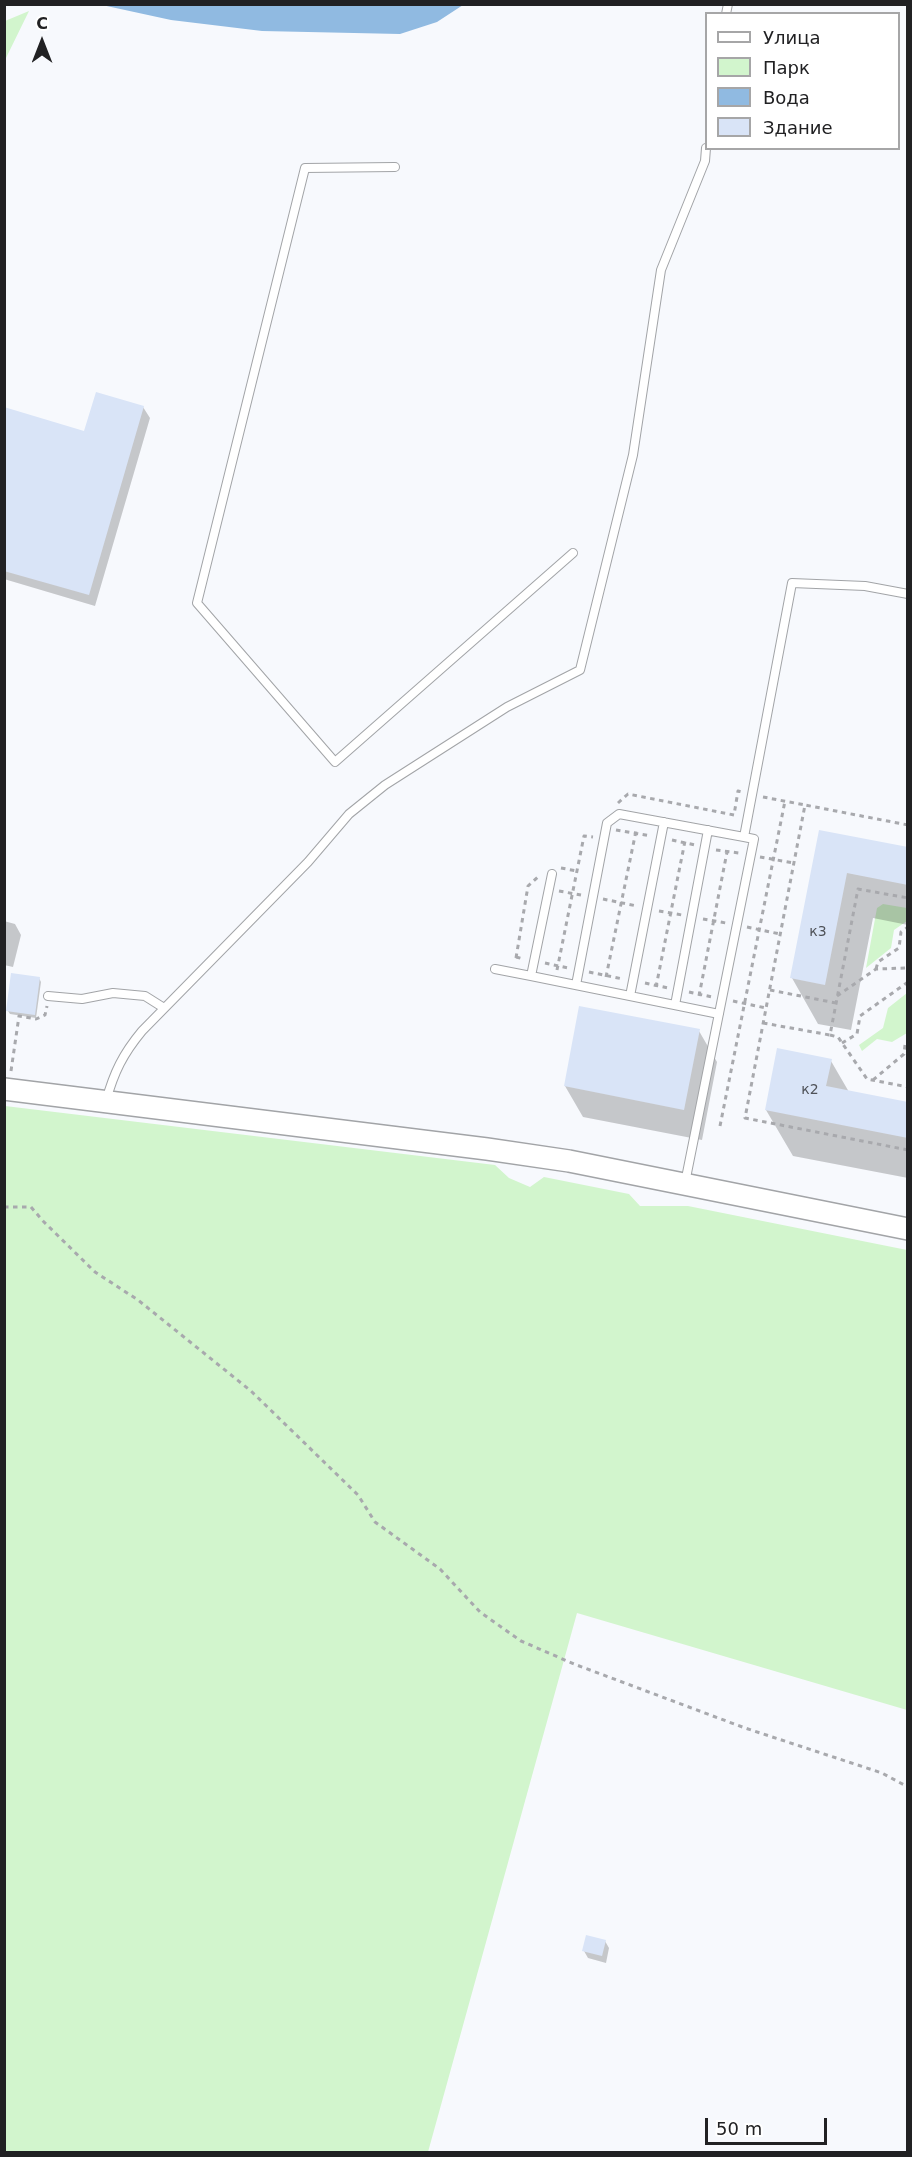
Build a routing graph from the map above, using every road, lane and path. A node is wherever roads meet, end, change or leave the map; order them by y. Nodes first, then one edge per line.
1 (706, 150) edge
2 (395, 167) dead end
3 (573, 553) dead end
4 (908, 594) edge
5 (644, 797) dead end
6 (785, 801) dead end
7 (691, 807) dead end
8 (734, 815) dead end
9 (641, 818) junction
10 (664, 822) junction
11 (908, 825) edge
12 (687, 826) junction
13 (708, 830) junction
14 (730, 835) junction
15 (744, 837) junction
16 (552, 874) dead end
17 (549, 889) junction
18 (593, 897) junction
19 (908, 898) edge
20 (621, 903) junction
21 (647, 908) junction
22 (670, 913) junction
23 (691, 917) junction
24 (714, 921) junction
25 (736, 925) junction
26 (908, 927) edge
27 (759, 930) junction
28 (780, 934) junction
29 (908, 968) edge
30 (495, 969) dead end
31 (876, 969) junction
32 (531, 976) junction
33 (908, 982) edge
34 (576, 985) junction
35 (604, 990) junction
36 (770, 990) junction
37 (48, 996) joint
38 (630, 996) junction
39 (837, 996) junction
40 (653, 1000) junction
41 (836, 1003) junction
42 (675, 1005) junction
43 (164, 1008) junction
44 (696, 1010) junction
45 (719, 1014) junction
46 (764, 1023) junction
47 (830, 1035) junction
48 (908, 1043) edge
49 (842, 1044) junction
50 (873, 1080) junction
51 (8, 1081) edge
52 (908, 1087) edge
53 (106, 1103) junction
54 (720, 1126) dead end
55 (908, 1150) edge
56 (684, 1185) junction
57 (4, 1207) edge
58 (908, 1230) edge
59 (908, 1787) edge

1 - 43 lane
2 - 3 lane
4 - 15 lane
5 - 9 path
6 - 27 path
7 - 12 path
8 - 14 path
9 - 10 lane
9 - 18 lane
9 - 20 path
10 - 12 lane
10 - 21 lane
11 - 28 path
12 - 13 lane
12 - 22 path
13 - 14 lane
13 - 23 lane
14 - 15 lane
14 - 24 path
15 - 25 lane
16 - 17 lane
17 - 18 path
17 - 32 lane
18 - 20 path
18 - 34 lane
19 - 39 path
20 - 21 path
20 - 35 path
21 - 22 path
21 - 38 lane
22 - 23 path
22 - 40 path
23 - 24 path
23 - 42 lane
24 - 25 path
24 - 44 path
25 - 27 path
25 - 45 lane
26 - 31 path
27 - 28 path
27 - 54 path
28 - 36 path
29 - 31 path
30 - 32 lane
31 - 39 path
32 - 34 lane
33 - 49 path
34 - 35 lane
35 - 38 lane
36 - 41 path
36 - 46 path
37 - 43 lane
37 - 51 path
38 - 40 lane
39 - 41 path
40 - 42 lane
41 - 47 path
42 - 44 lane
43 - 53 lane
44 - 45 lane
45 - 56 lane
46 - 47 path
46 - 55 path
47 - 49 path
48 - 50 path
49 - 50 path
50 - 52 path
51 - 53 main road
53 - 56 main road
56 - 58 main road
57 - 59 path

